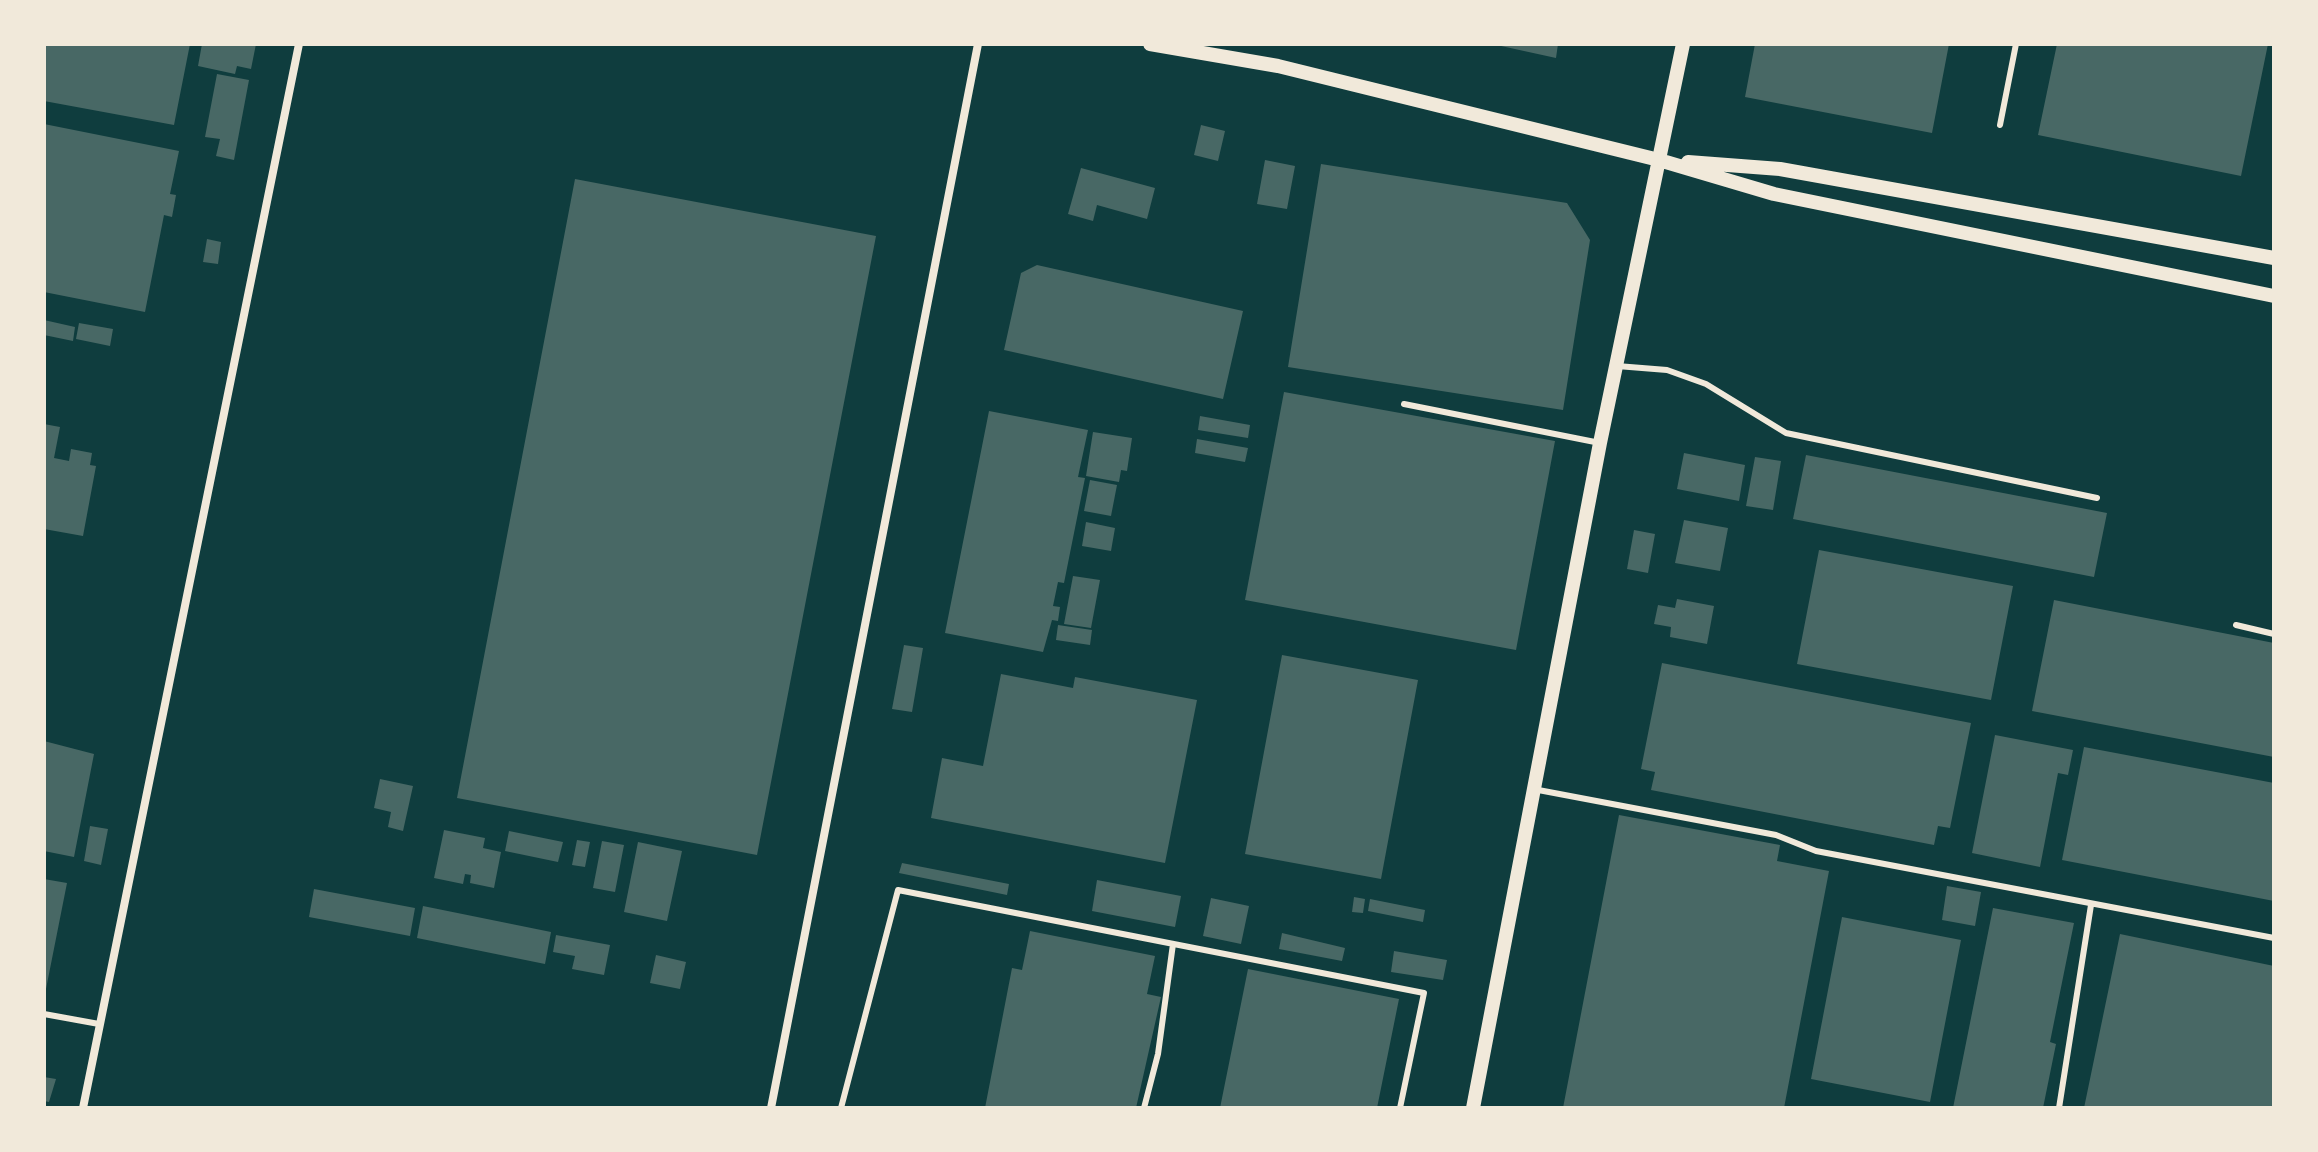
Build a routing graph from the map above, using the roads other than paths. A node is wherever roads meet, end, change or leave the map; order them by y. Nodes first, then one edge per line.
1 (299, 44) edge
2 (978, 44) edge
3 (1150, 44) edge
4 (1683, 44) edge
5 (2016, 44) edge
6 (2000, 125) dead end
7 (1659, 160) junction
8 (2274, 258) edge
9 (2274, 296) edge
10 (1617, 366) junction
11 (1404, 404) dead end
12 (1600, 443) junction
13 (2097, 498) dead end
14 (2236, 625) dead end
15 (2274, 634) edge
16 (1533, 789) junction
17 (2091, 905) junction
18 (2274, 938) edge
19 (1173, 944) junction
20 (44, 1014) edge
21 (99, 1024) junction
22 (83, 1108) edge
23 (771, 1108) edge
24 (841, 1108) edge
25 (1144, 1108) edge
26 (1400, 1108) edge
27 (1473, 1108) edge
28 (2059, 1108) edge

1 - 21 street
2 - 23 street
3 - 7 street
4 - 7 street
5 - 6 lane
7 - 8 street
7 - 9 street
7 - 10 street
10 - 12 street
10 - 13 lane
11 - 12 lane
12 - 16 street
14 - 15 lane
16 - 17 lane
16 - 27 street
17 - 18 lane
17 - 28 lane
19 - 24 lane
19 - 25 lane
19 - 26 lane
20 - 21 lane
21 - 22 street

